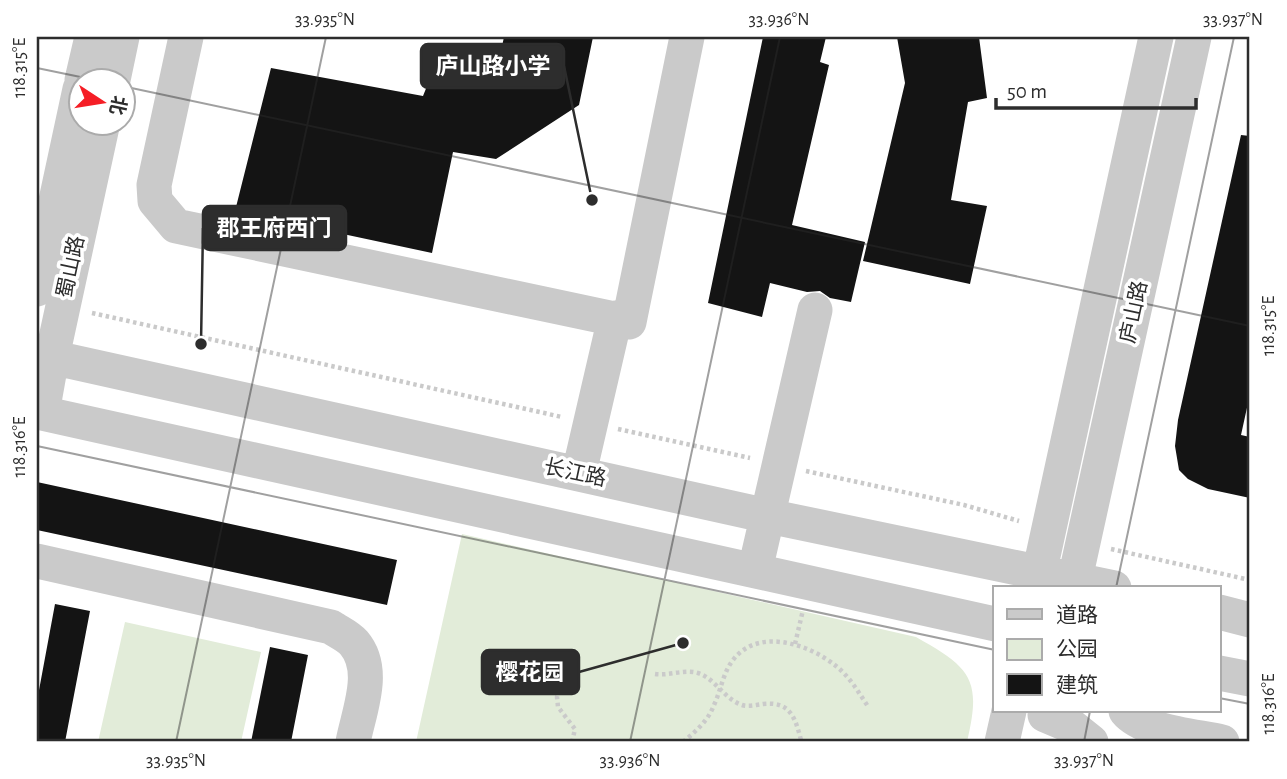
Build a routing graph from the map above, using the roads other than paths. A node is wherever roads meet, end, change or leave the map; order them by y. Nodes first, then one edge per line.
1 (92, 37) edge
2 (122, 37) edge
3 (186, 37) edge
4 (687, 37) edge
5 (1156, 37) edge
6 (1194, 37) edge
7 (85, 66) edge
8 (116, 66) edge
9 (73, 136) edge
10 (99, 136) edge
11 (50, 298) edge
12 (815, 310) dead end
13 (615, 318) junction
14 (44, 356) edge
15 (39, 412) edge
16 (579, 473) junction
17 (768, 516) junction
18 (37, 561) edge
19 (755, 570) junction
20 (1038, 580) edge
21 (1074, 584) edge
22 (1094, 586) edge
23 (1220, 612) edge
24 (1250, 620) edge
25 (993, 624) edge
26 (1220, 673) edge
27 (1250, 679) edge
28 (1009, 712) edge
29 (1127, 712) edge
30 (1043, 722) edge
31 (1233, 735) edge
32 (353, 742) edge
33 (1002, 742) edge
34 (1091, 742) edge

1 - 7 street
2 - 8 street
3 - 13 street
4 - 13 street
5 - 20 street, 庐山路
6 - 21 street, 庐山路
9 - 11 street, 蜀山路
10 - 11 street, 蜀山路
11 - 14 street, 蜀山路
12 - 17 street
13 - 16 street
14 - 15 street, 蜀山路
14 - 16 street, 长江路
15 - 19 street
16 - 17 street, 长江路
17 - 19 street
17 - 20 street, 长江路
18 - 32 street
19 - 25 street
20 - 21 street, 长江路
21 - 22 street, 长江路
23 - 24 street
26 - 27 street
28 - 33 street
29 - 31 street
30 - 34 street

